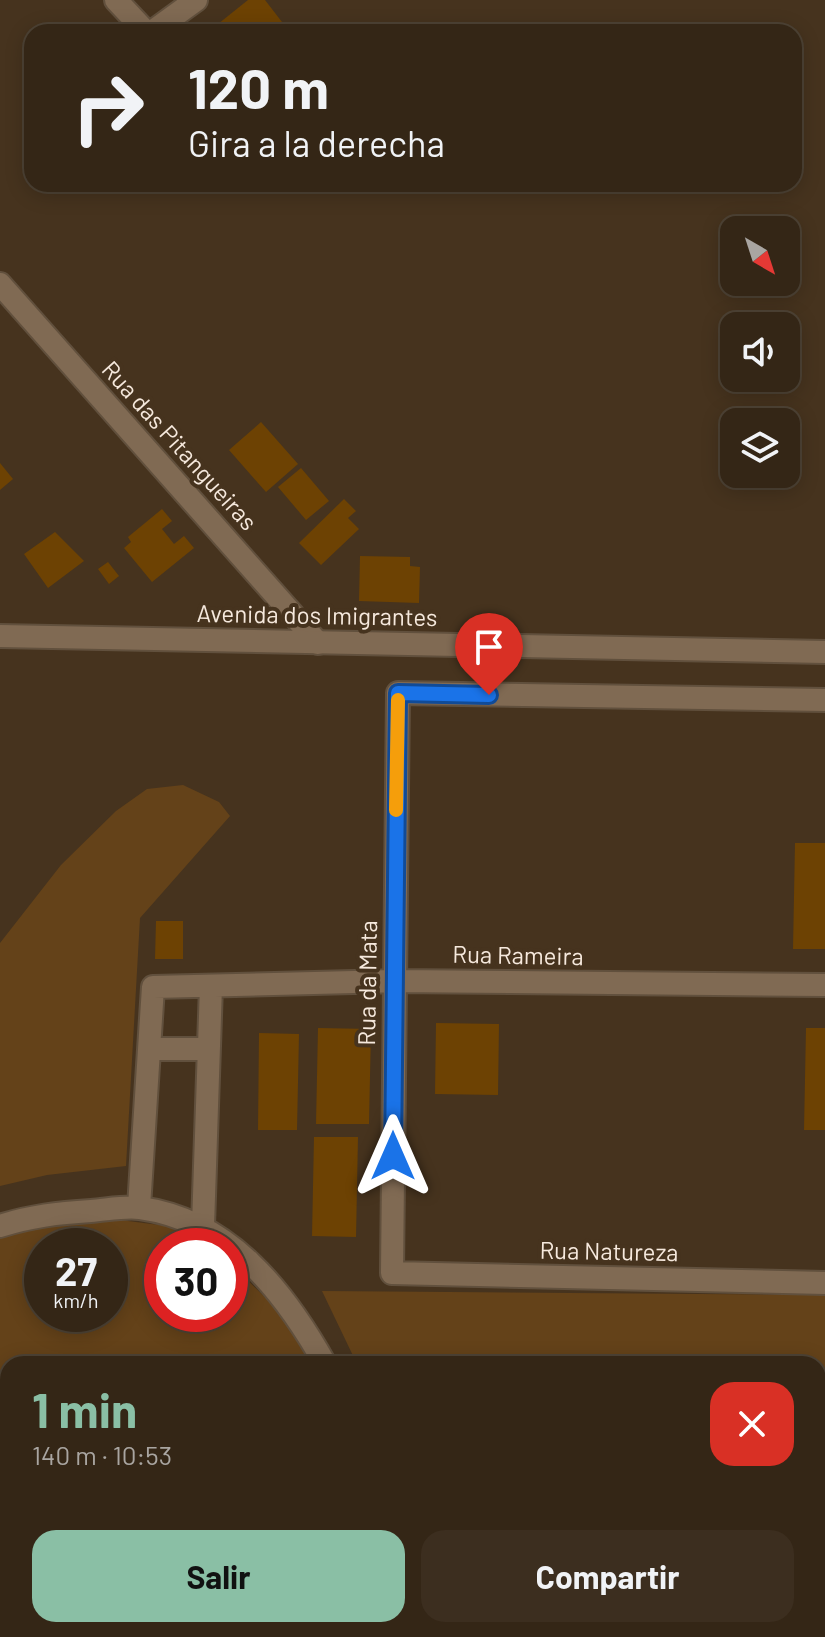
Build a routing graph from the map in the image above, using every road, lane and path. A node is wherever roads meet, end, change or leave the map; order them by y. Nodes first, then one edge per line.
1 (116, 0) edge
2 (196, 0) edge
3 (141, 24) edge
4 (161, 24) edge
5 (0, 284) edge
6 (0, 636) edge
7 (318, 643) junction
8 (825, 652) edge
9 (825, 700) edge
10 (394, 981) junction
11 (825, 985) edge
12 (211, 986) junction
13 (151, 1049) junction
14 (208, 1049) junction
15 (139, 1207) junction
16 (0, 1226) edge
17 (203, 1226) junction
18 (392, 1273) joint
19 (825, 1283) edge
20 (321, 1356) edge

1 - 3 street
2 - 4 street
5 - 7 street, Rua das Pitangueiras
6 - 7 street, Avenida dos Imigrantes
7 - 8 street, Avenida dos Imigrantes
9 - 10 street, Rua da Mata
10 - 11 street, Rua Rameira
10 - 12 street, Rua Rameira
10 - 18 street, Rua da Mata
12 - 13 street, Rua Rameira
12 - 14 street
13 - 14 street
13 - 15 street
14 - 17 street
15 - 16 street
15 - 17 street
17 - 20 street
18 - 19 street, Rua Natureza

